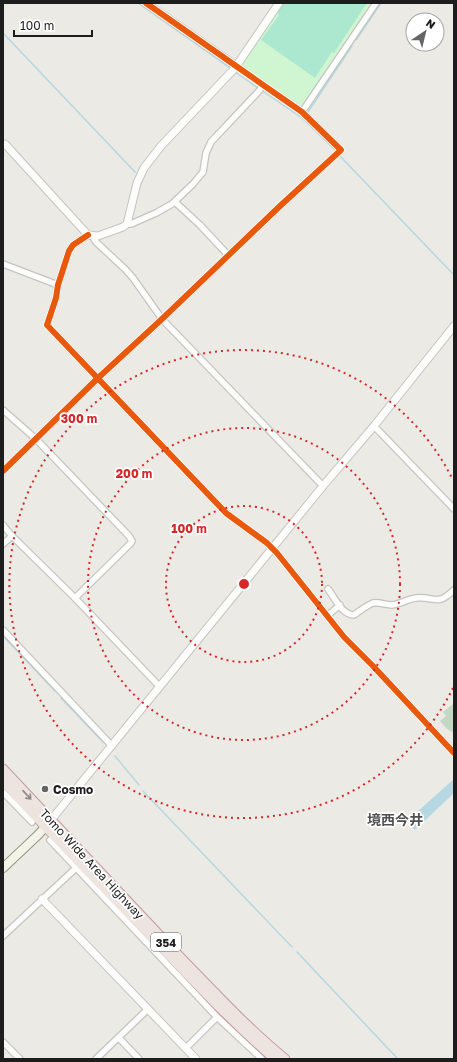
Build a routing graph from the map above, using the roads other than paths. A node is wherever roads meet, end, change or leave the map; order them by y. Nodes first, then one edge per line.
1 (146, 3) edge
2 (279, 3) edge
3 (376, 3) edge
4 (234, 69) junction
5 (263, 85) junction
6 (302, 112) junction
7 (4, 143) edge
8 (175, 202) junction
9 (127, 224) junction
10 (91, 236) junction
11 (228, 255) junction
12 (3, 264) edge
13 (58, 285) junction
14 (162, 319) junction
15 (454, 326) edge
16 (98, 378) junction
17 (3, 410) edge
18 (374, 426) junction
19 (36, 439) junction
20 (3, 471) edge
21 (323, 486) junction
22 (454, 509) edge
23 (3, 525) edge
24 (12, 536) junction
25 (3, 544) edge
26 (273, 549) junction
27 (328, 589) dead end
28 (454, 590) edge
29 (75, 598) junction
30 (340, 605) junction
31 (327, 616) junction
32 (3, 630) edge
33 (160, 687) junction
34 (112, 746) junction
35 (454, 753) edge
36 (3, 769) edge
37 (3, 781) edge
38 (3, 792) edge
39 (32, 822) dead end
40 (48, 823) junction
41 (50, 840) dead end
42 (3, 868) edge
43 (76, 868) junction
44 (42, 899) junction
45 (123, 907) junction
46 (128, 922) junction
47 (3, 936) edge
48 (148, 1009) junction
49 (217, 1017) junction
50 (119, 1038) junction
51 (3, 1042) edge
52 (186, 1048) junction
53 (20, 1059) edge
54 (96, 1059) edge
55 (139, 1059) edge
56 (196, 1059) edge
57 (262, 1059) edge
58 (275, 1059) edge
59 (285, 1059) edge

1 - 4 street
2 - 4 street
3 - 6 street
4 - 5 street
4 - 9 street
5 - 6 street
5 - 8 street
6 - 11 street
7 - 10 street
8 - 9 street
8 - 11 street
9 - 10 street
10 - 13 street
10 - 14 street
11 - 14 street
12 - 13 street
13 - 16 street
14 - 16 street
14 - 21 street
15 - 18 street
16 - 19 street
16 - 26 street
17 - 19 street
18 - 21 street
18 - 22 street
19 - 20 street
19 - 29 street
21 - 26 street
23 - 24 street
24 - 25 street
24 - 29 street
26 - 31 street
26 - 33 street
27 - 30 street
28 - 30 street
29 - 33 street
30 - 31 street
31 - 35 street
32 - 34 street
33 - 34 street
34 - 40 street
36 -> 40 highway, Tomo Wide Area Highway / 354
37 - 40 highway, Tomo Wide Area Highway / 354
38 - 39 street
40 - 42 main road
40 - 45 highway, Tomo Wide Area Highway / 354
40 - 59 highway, Tomo Wide Area Highway / 354
41 - 43 street
43 - 44 street
43 - 46 street
44 - 47 street
44 - 48 street
45 - 46 street
45 - 58 highway, Tomo Wide Area Highway / 354
46 - 49 street
48 - 50 street
48 - 52 street
49 - 52 street
49 - 57 street
50 - 54 street
50 - 55 street
51 - 53 street
52 - 56 street

